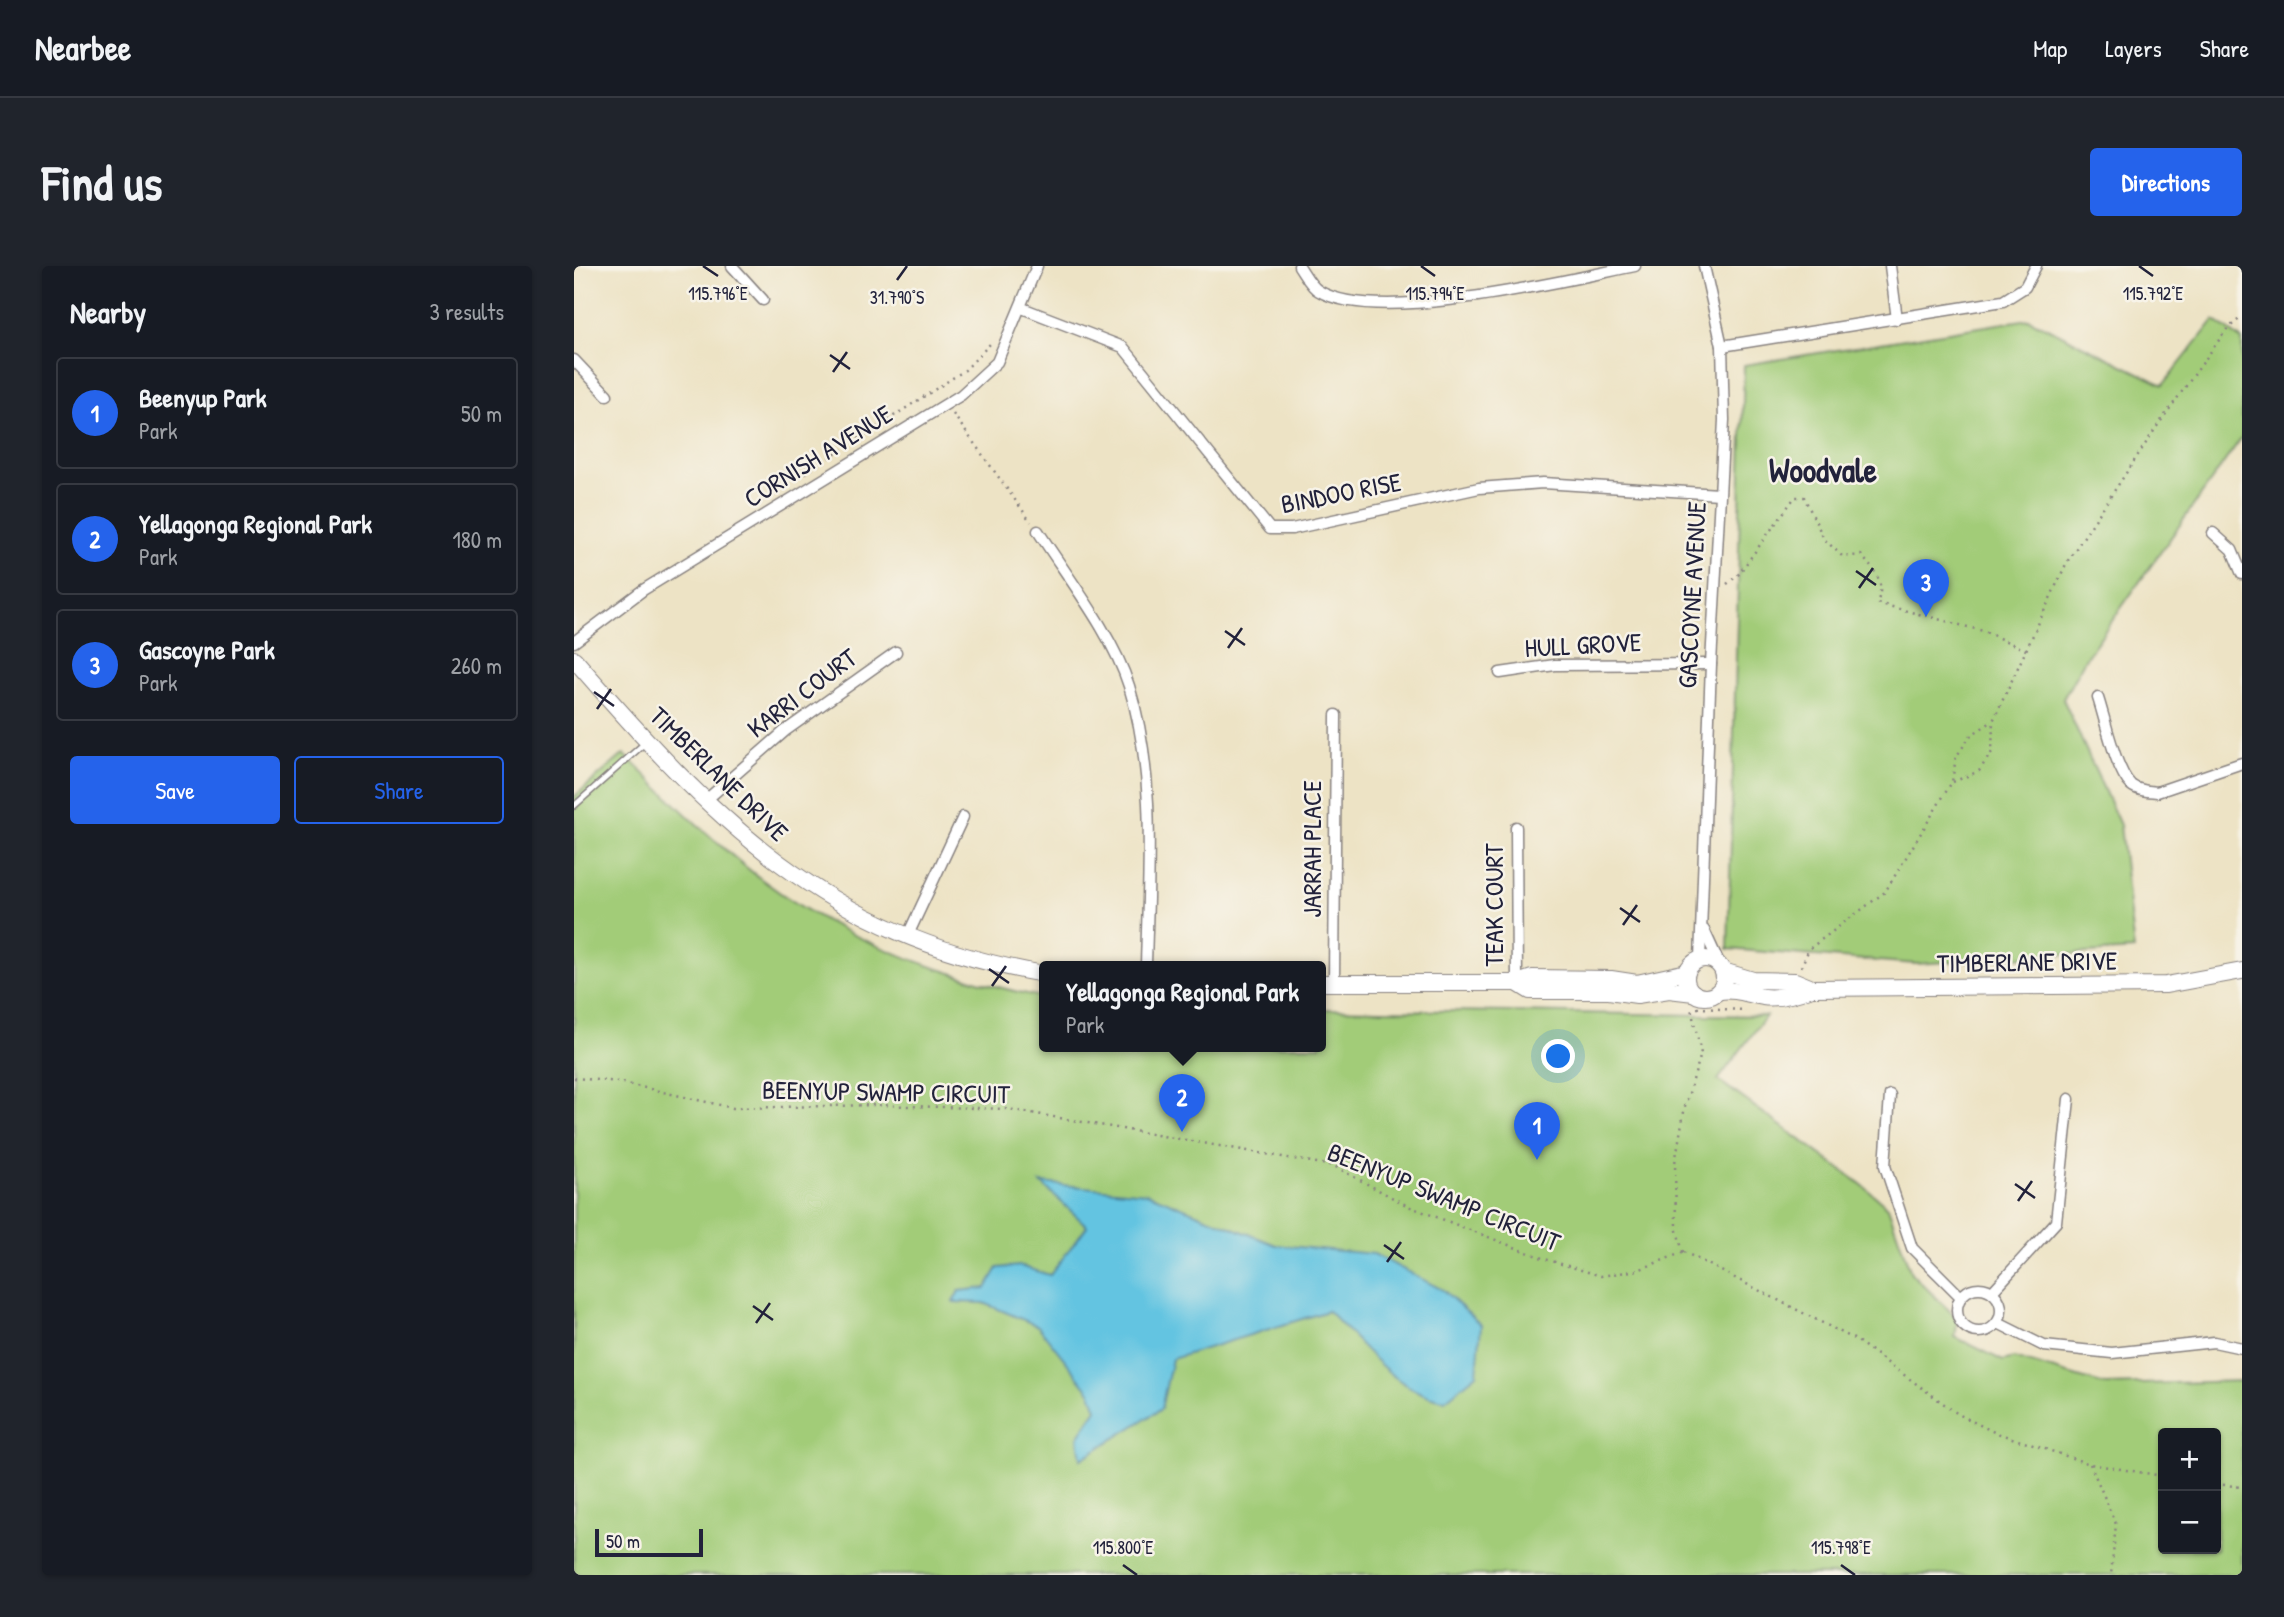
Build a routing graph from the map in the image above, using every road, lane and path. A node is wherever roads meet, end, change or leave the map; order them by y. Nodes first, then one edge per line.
1 (732, 266) edge
2 (1037, 266) edge
3 (1299, 266) edge
4 (1635, 266) edge
5 (1704, 266) edge
6 (1890, 266) edge
7 (2036, 266) edge
8 (764, 300) dead end
9 (1022, 308) junction
10 (2242, 317) edge
11 (1897, 319) junction
12 (996, 337) dead end
13 (1721, 346) junction
14 (574, 360) edge
15 (607, 395) dead end
16 (946, 404) junction
17 (1719, 494) junction
18 (764, 500) dead end
19 (1038, 531) joint
20 (2213, 533) dead end
21 (2242, 574) edge
22 (1715, 585) junction
23 (574, 642) edge
24 (2026, 650) junction
25 (896, 652) dead end
26 (574, 659) edge
27 (1711, 664) junction
28 (1500, 673) dead end
29 (2098, 698) dead end
30 (1336, 715) dead end
31 (1993, 721) junction
32 (646, 742) junction
33 (2242, 763) edge
34 (1952, 782) junction
35 (705, 800) junction
36 (574, 806) edge
37 (963, 817) dead end
38 (1516, 827) dead end
39 (1703, 927) junction
40 (907, 937) junction
41 (1700, 959) junction
42 (1146, 961) edge
43 (1721, 968) junction
44 (1800, 971) dead end
45 (2242, 971) edge
46 (1687, 972) junction
47 (1039, 973) edge
48 (1327, 983) edge
49 (1517, 983) junction
50 (1812, 988) junction
51 (1719, 991) junction
52 (1694, 993) junction
53 (1756, 1010) dead end
54 (574, 1077) edge
55 (1890, 1095) dead end
56 (2069, 1099) dead end
57 (1684, 1252) junction
58 (1992, 1292) junction
59 (1961, 1297) junction
60 (1998, 1322) junction
61 (2242, 1348) edge
62 (2090, 1464) junction
63 (2158, 1475) edge
64 (2221, 1485) edge
65 (2241, 1487) edge
66 (2111, 1575) edge

1 - 8 street
2 - 9 street, CORNISH AVENUE
3 - 4 street
5 - 13 street, GASCOYNE AVENUE
6 - 11 street
7 - 11 street
9 - 16 street, CORNISH AVENUE
9 - 17 street, BINDOO RISE
10 - 24 path
11 - 13 street
12 - 18 path
13 - 17 street, GASCOYNE AVENUE
14 - 15 street
16 - 19 path
16 - 23 street, CORNISH AVENUE
17 - 22 street, GASCOYNE AVENUE
19 - 42 street
20 - 21 street
22 - 24 path
22 - 27 street, GASCOYNE AVENUE
24 - 31 path
25 - 35 street, KARRI COURT
26 - 32 street, TIMBERLANE DRIVE
27 - 28 street, HULL GROVE
27 - 39 street, GASCOYNE AVENUE
29 - 33 street
30 - 48 street, JARRAH PLACE
31 - 34 path
31 - 34 path
32 - 35 street, TIMBERLANE DRIVE
32 - 36 lane
34 - 44 path
35 - 40 street, TIMBERLANE DRIVE
37 - 40 street
38 - 49 street, TEAK COURT
39 - 41 street, GASCOYNE AVENUE
39 - 43 street, GASCOYNE AVENUE
40 - 47 street, TIMBERLANE DRIVE
41 - 43 street
41 - 46 street
43 - 50 street, TIMBERLANE DRIVE
43 - 51 street
45 - 50 street, TIMBERLANE DRIVE
46 - 49 street
46 - 52 street
48 - 49 street
49 - 52 street
50 - 51 street, TIMBERLANE DRIVE
51 - 52 street
53 - 57 path
54 - 57 path, BEENYUP SWAMP CIRCUIT
55 - 59 street
56 - 58 street
57 - 62 path
58 - 59 street
58 - 60 street
59 - 60 street
60 - 61 street
62 - 63 path
62 - 66 path
64 - 65 path

